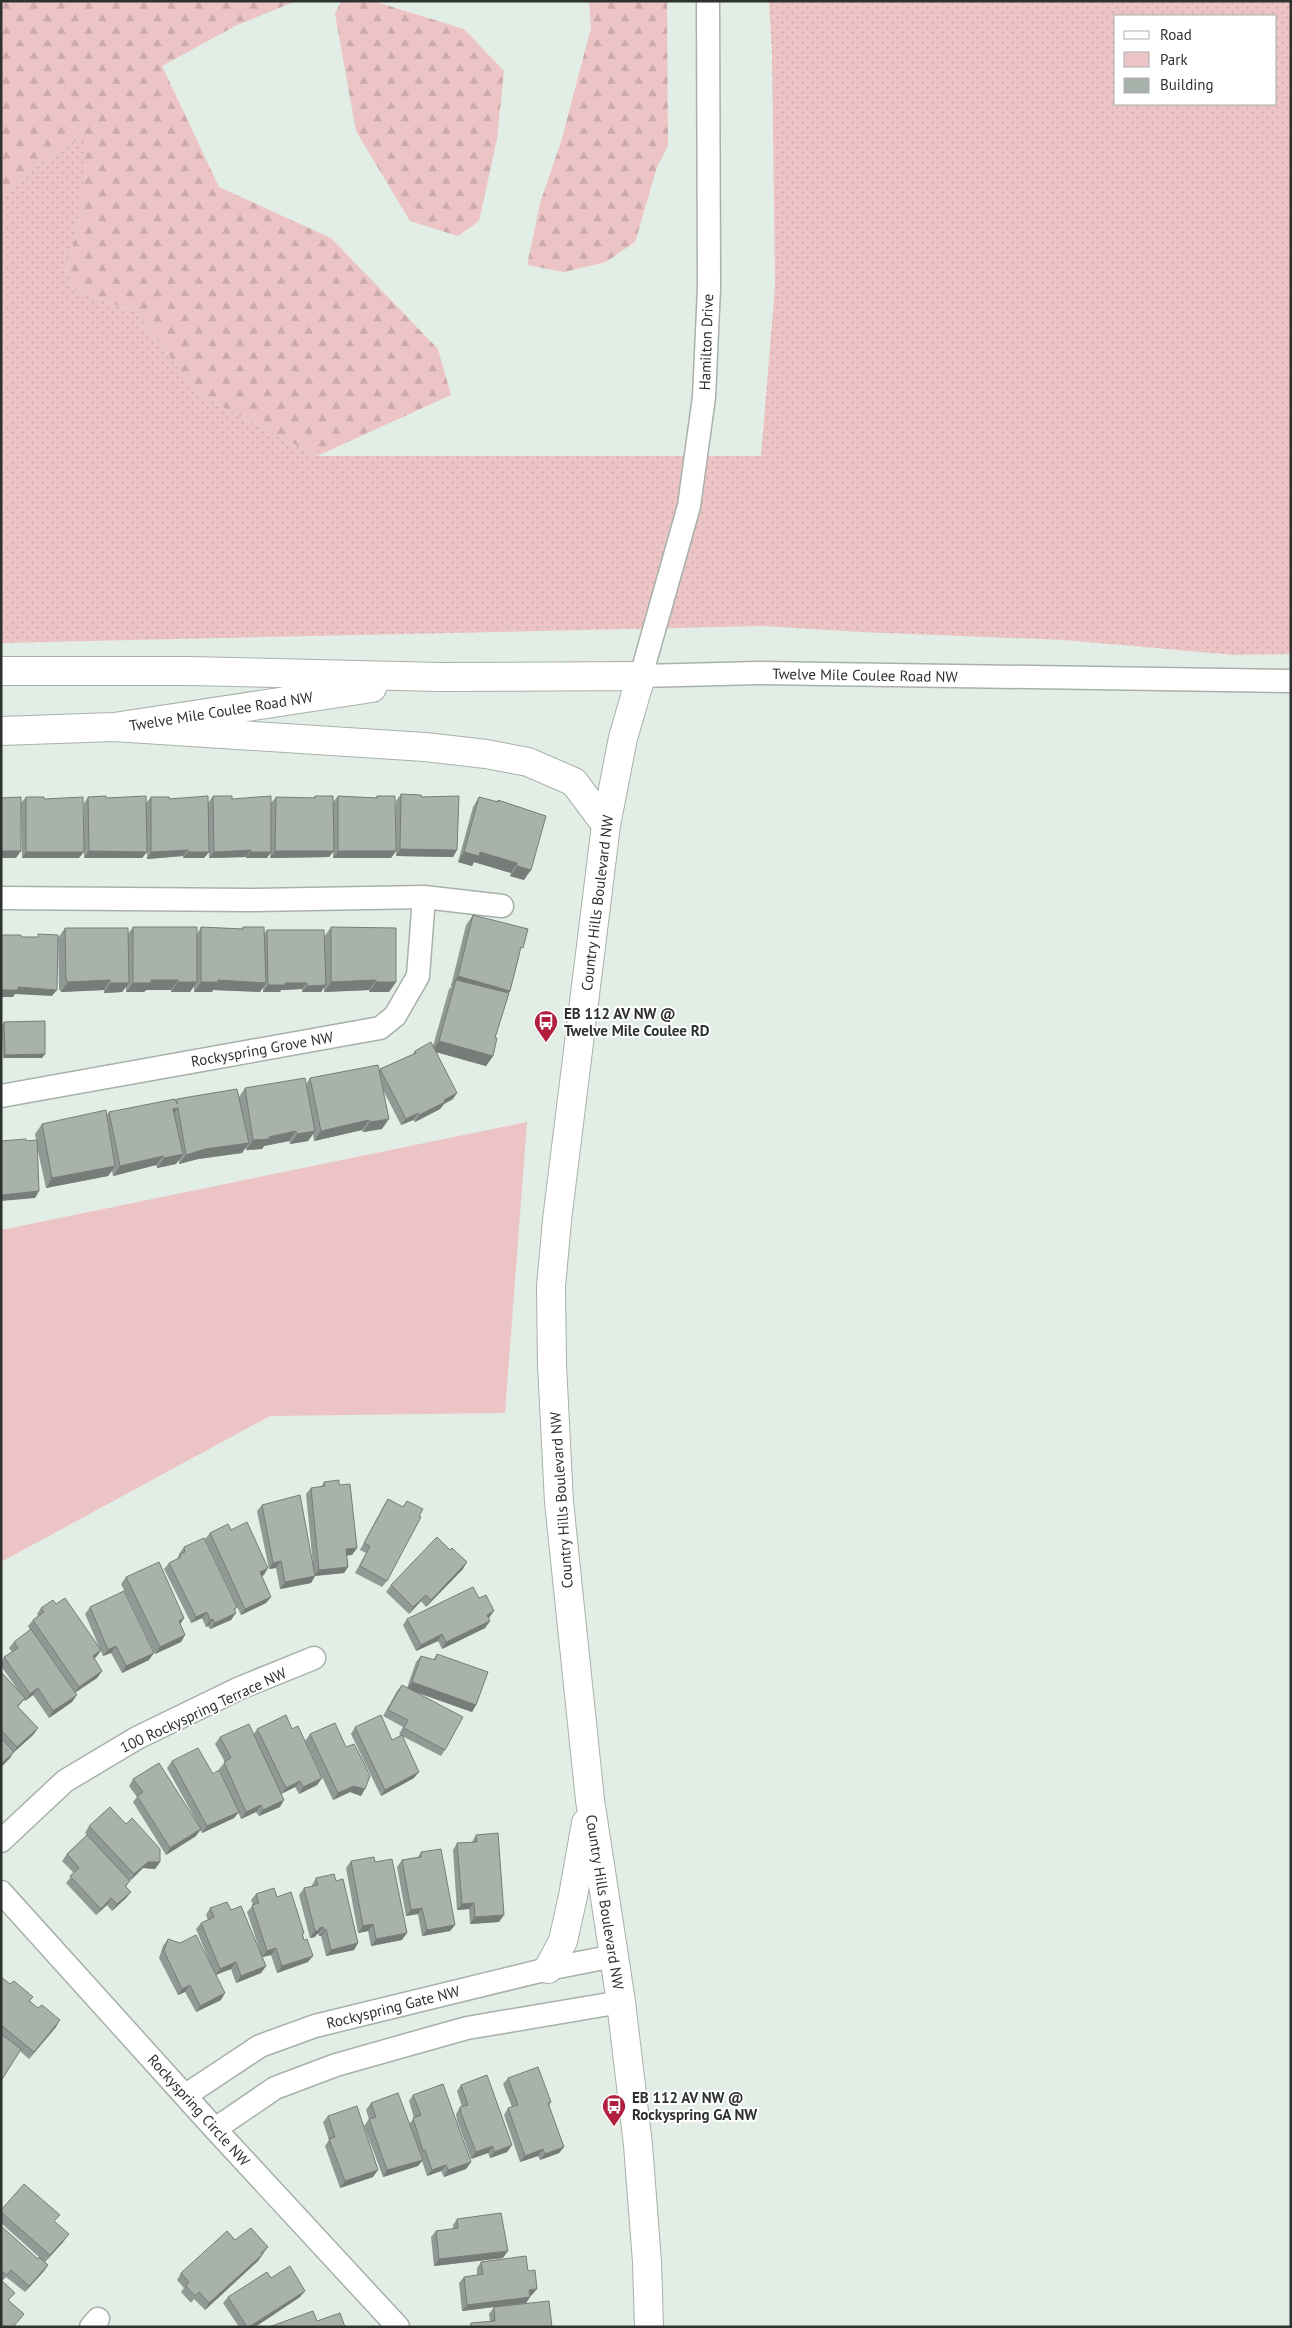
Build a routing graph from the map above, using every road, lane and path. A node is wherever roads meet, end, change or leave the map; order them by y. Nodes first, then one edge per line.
1 (708, 1) edge
2 (1, 671) edge
3 (641, 676) junction
4 (440, 677) junction
5 (1291, 681) edge
6 (114, 727) junction
7 (1, 731) edge
8 (606, 825) junction
9 (1, 898) edge
10 (424, 898) junction
11 (502, 906) dead end
12 (1, 1096) edge
13 (314, 1658) dead end
14 (590, 1800) junction
15 (1, 1841) edge
16 (1, 1892) edge
17 (614, 1956) junction
18 (548, 1969) junction
19 (621, 2002) junction
20 (186, 2095) junction
21 (215, 2129) junction
22 (398, 2327) edge
23 (649, 2327) edge

1 - 3 street, Hamilton Drive
2 - 4 main road, Twelve Mile Coulee Road NW
3 - 4 main road, Twelve Mile Coulee Road NW
3 - 5 street, Twelve Mile Coulee Road NW
3 - 8 main road, Country Hills Boulevard NW
4 - 6 main road, Twelve Mile Coulee Road NW
6 - 7 main road, Twelve Mile Coulee Road NW
6 - 8 main road
8 - 14 main road, Country Hills Boulevard NW
9 - 10 street
10 - 11 street
10 - 12 street, Rockyspring Grove NW
13 - 15 street, 100 Rockyspring Terrace NW
14 - 17 main road, Country Hills Boulevard NW
14 - 18 main road
16 - 20 street, Rockyspring Circle NW
17 - 18 street, Rockyspring Gate NW
17 - 19 main road, Country Hills Boulevard NW
18 - 20 street, Rockyspring Gate NW
19 - 21 street
19 - 23 main road, Country Hills Boulevard NW
20 - 21 street, Rockyspring Circle NW
21 - 22 street, Rockyspring Circle NW

